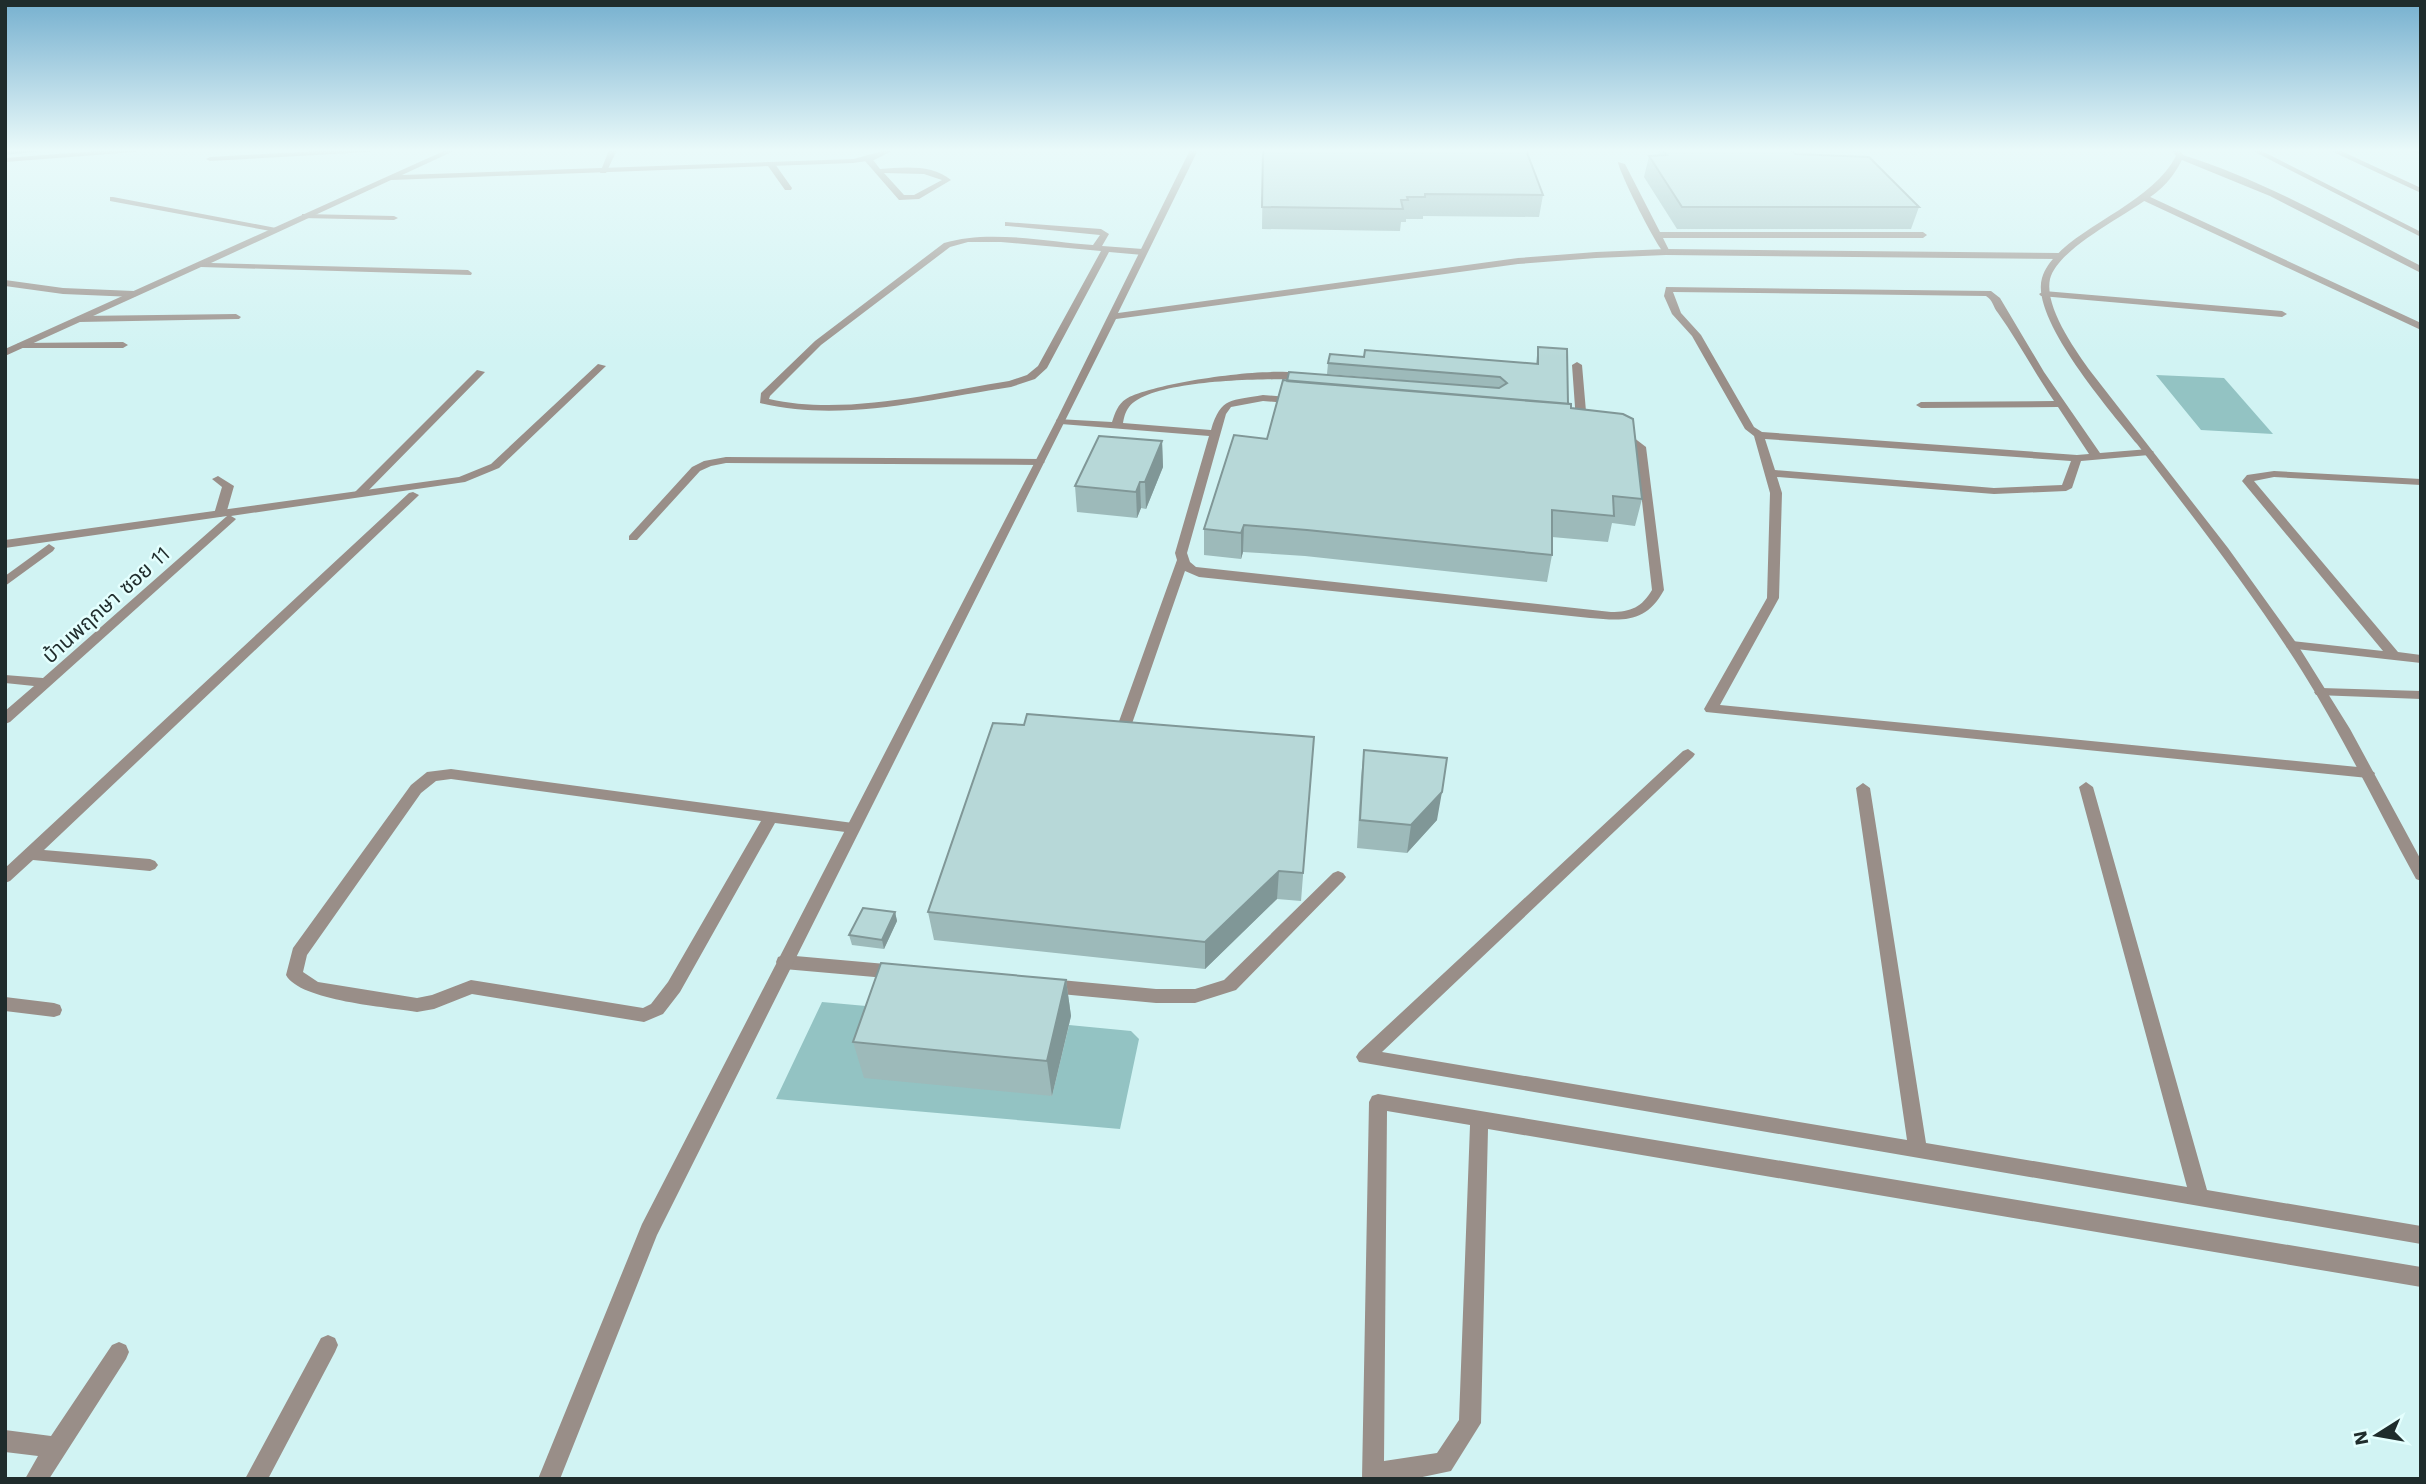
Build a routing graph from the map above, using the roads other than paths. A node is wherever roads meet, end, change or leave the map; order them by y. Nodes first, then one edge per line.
1 (219, 219) edge
2 (298, 219) edge
3 (1159, 219) edge
4 (1649, 219) edge
5 (2111, 219) edge
6 (2191, 219) edge
7 (2324, 219) edge
8 (2394, 219) edge
9 (1008, 224) dead end
10 (276, 230) junction
11 (2419, 232) edge
12 (1657, 235) junction
13 (1923, 235) dead end
14 (1101, 248) junction
15 (1143, 252) junction
16 (1666, 252) junction
17 (2059, 256) junction
18 (199, 265) junction
19 (2421, 270) edge
20 (468, 273) dead end
21 (5, 283) edge
22 (134, 294) junction
23 (2044, 294) junction
24 (2282, 314) dead end
25 (236, 317) dead end
26 (1112, 317) junction
27 (79, 319) junction
28 (2421, 327) edge
29 (123, 345) dead end
30 (20, 346) junction
31 (5, 353) edge
32 (1577, 365) dead end
33 (601, 366) dead end
34 (480, 373) dead end
35 (1312, 378) edge
36 (2061, 404) junction
37 (1921, 405) dead end
38 (1061, 421) junction
39 (1117, 424) junction
40 (1582, 425) junction
41 (1215, 433) junction
42 (1759, 435) junction
43 (2149, 452) junction
44 (2077, 457) junction
45 (2097, 457) junction
46 (1040, 462) junction
47 (1770, 473) junction
48 (218, 479) dead end
49 (2421, 482) edge
50 (359, 494) junction
51 (413, 495) dead end
52 (225, 516) junction
53 (633, 538) dead end
54 (5, 544) edge
55 (48, 548) dead end
56 (1182, 562) junction
57 (5, 582) edge
58 (2292, 645) junction
59 (2395, 657) junction
60 (2421, 659) edge
61 (5, 679) edge
62 (47, 683) junction
63 (2321, 692) junction
64 (2421, 695) edge
65 (5, 719) edge
66 (1119, 740) edge
67 (1688, 754) dead end
68 (2368, 773) junction
69 (2086, 787) dead end
70 (1863, 788) dead end
71 (771, 816) junction
72 (853, 828) junction
73 (29, 854) junction
74 (150, 865) dead end
75 (2421, 875) edge
76 (5, 877) edge
77 (1338, 877) dead end
78 (784, 962) junction
79 (908, 973) edge
80 (1032, 985) edge
81 (5, 1004) edge
82 (54, 1010) dead end
83 (1479, 1119) junction
84 (1918, 1150) junction
85 (2200, 1198) junction
86 (2421, 1235) edge
87 (2421, 1277) edge
88 (328, 1345) dead end
89 (119, 1352) dead end
90 (5, 1441) edge
91 (57, 1448) junction
92 (1373, 1476) edge
93 (36, 1479) edge
94 (256, 1479) edge
95 (549, 1479) edge

1 - 10 street
2 - 10 street
3 - 15 street
4 - 12 street
5 - 17 street
6 - 28 street
7 - 19 street
8 - 11 street
9 - 14 street
10 - 18 street
12 - 13 street
12 - 16 street
14 - 14 street
14 - 15 street
15 - 26 street
16 - 17 street
16 - 26 street
17 - 23 street
18 - 20 street
18 - 22 street
21 - 22 street
22 - 27 street
23 - 24 street
23 - 43 street
25 - 27 street
26 - 38 street
27 - 30 street
29 - 30 street
30 - 31 street
32 - 40 street
33 - 50 street
34 - 50 street
35 - 39 street
36 - 37 street
36 - 42 street
36 - 45 street
38 - 39 street
38 - 46 street
39 - 41 street
40 - 41 street
40 - 56 street
41 - 56 street
42 - 44 street
42 - 47 street
43 - 45 street
43 - 58 street
44 - 45 street
44 - 47 street
46 - 53 street
46 - 72 street
47 - 68 street
48 - 52 street
49 - 59 street
50 - 52 street
51 - 73 street
52 - 54 street
52 - 62 street, บ้านพฤกษา ซอย 11
55 - 57 street
56 - 66 street
58 - 59 street
58 - 63 street
59 - 60 street
61 - 62 street
62 - 65 street, บ้านพฤกษา ซอย 11
63 - 64 street
63 - 68 street
67 - 84 street
68 - 75 street
69 - 85 street
70 - 84 street
71 - 71 street
71 - 72 street
72 - 78 street
73 - 74 street
73 - 76 street
77 - 80 street
78 - 79 street
78 - 95 street
81 - 82 street
83 - 87 street
83 - 92 street
83 - 92 street
84 - 85 street
85 - 86 street
88 - 94 street
89 - 91 street
90 - 91 street
91 - 93 street

